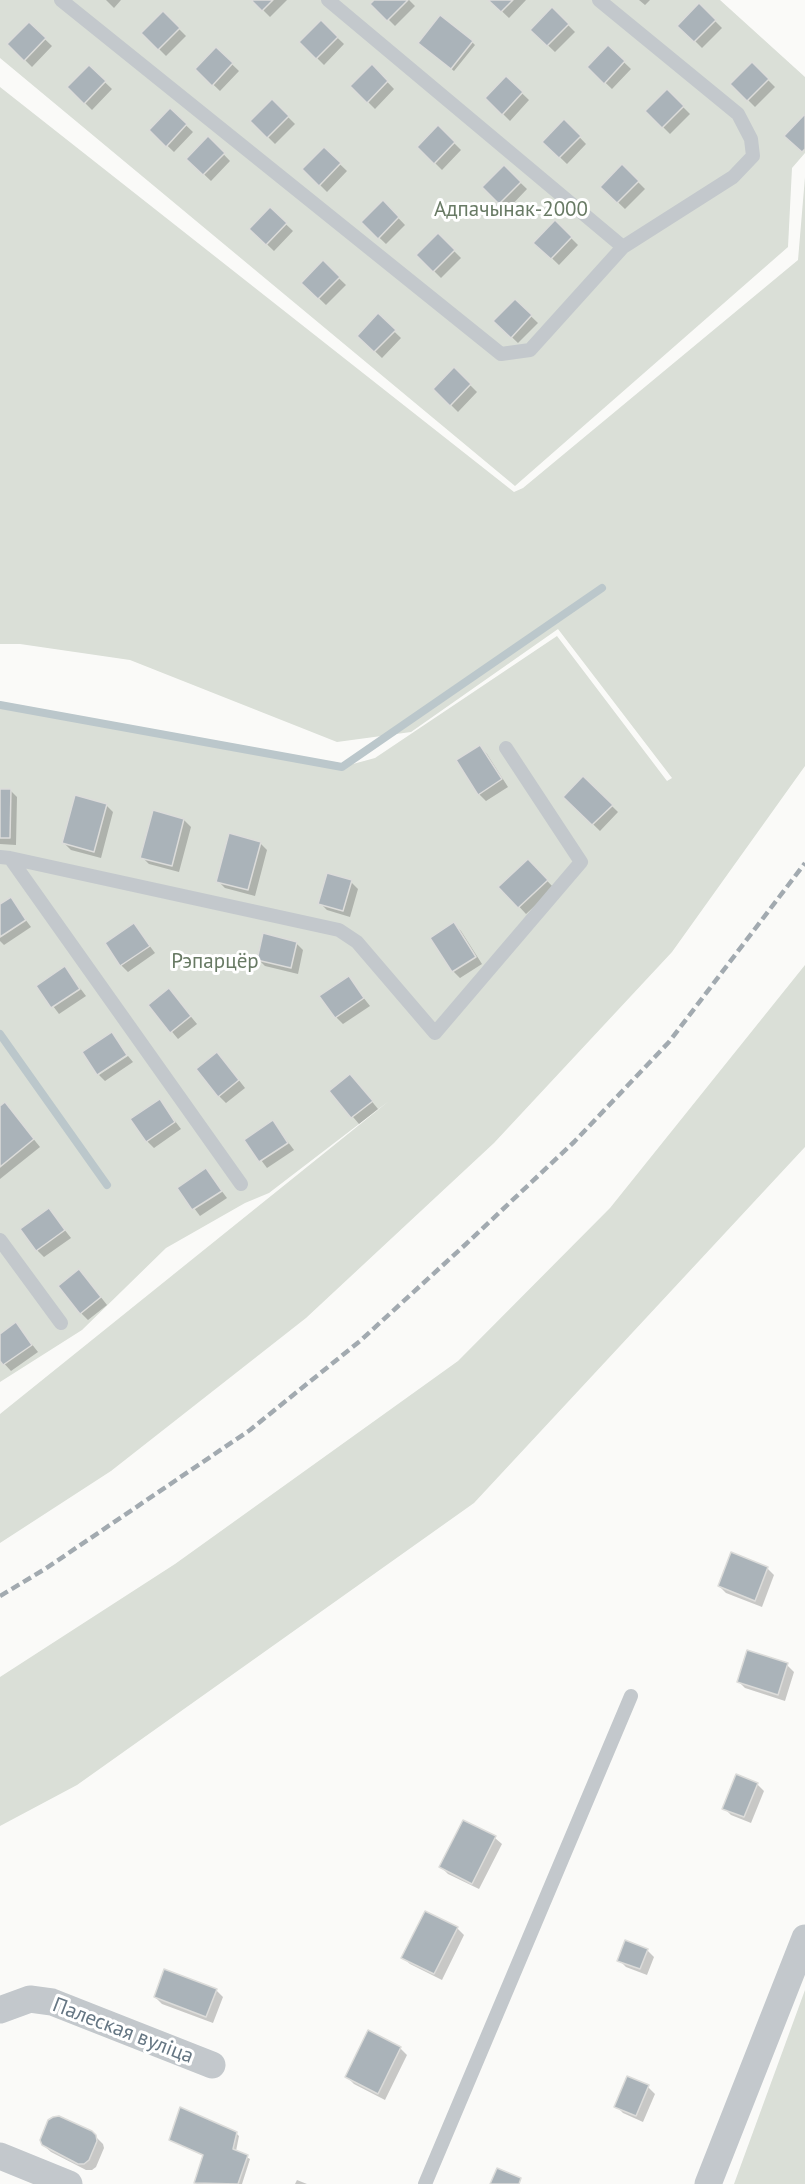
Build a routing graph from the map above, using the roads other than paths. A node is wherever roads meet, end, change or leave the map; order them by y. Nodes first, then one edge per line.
1 (61, 0) edge
2 (328, 0) edge
3 (599, 0) edge
4 (623, 247) junction
5 (506, 748) dead end
6 (5, 858) edge
7 (241, 1184) dead end
8 (0, 1240) edge
9 (61, 1323) dead end
10 (632, 1696) dead end
11 (805, 1938) edge
12 (0, 2010) edge
13 (212, 2065) dead end
14 (0, 2156) edge
15 (69, 2184) edge
16 (425, 2184) edge
17 (708, 2184) edge

1 - 4 lane
2 - 4 lane
3 - 4 lane
5 - 6 lane
6 - 7 lane
8 - 9 lane
10 - 16 lane
11 - 17 street
12 - 13 street, Палеская вуліца
14 - 15 street

